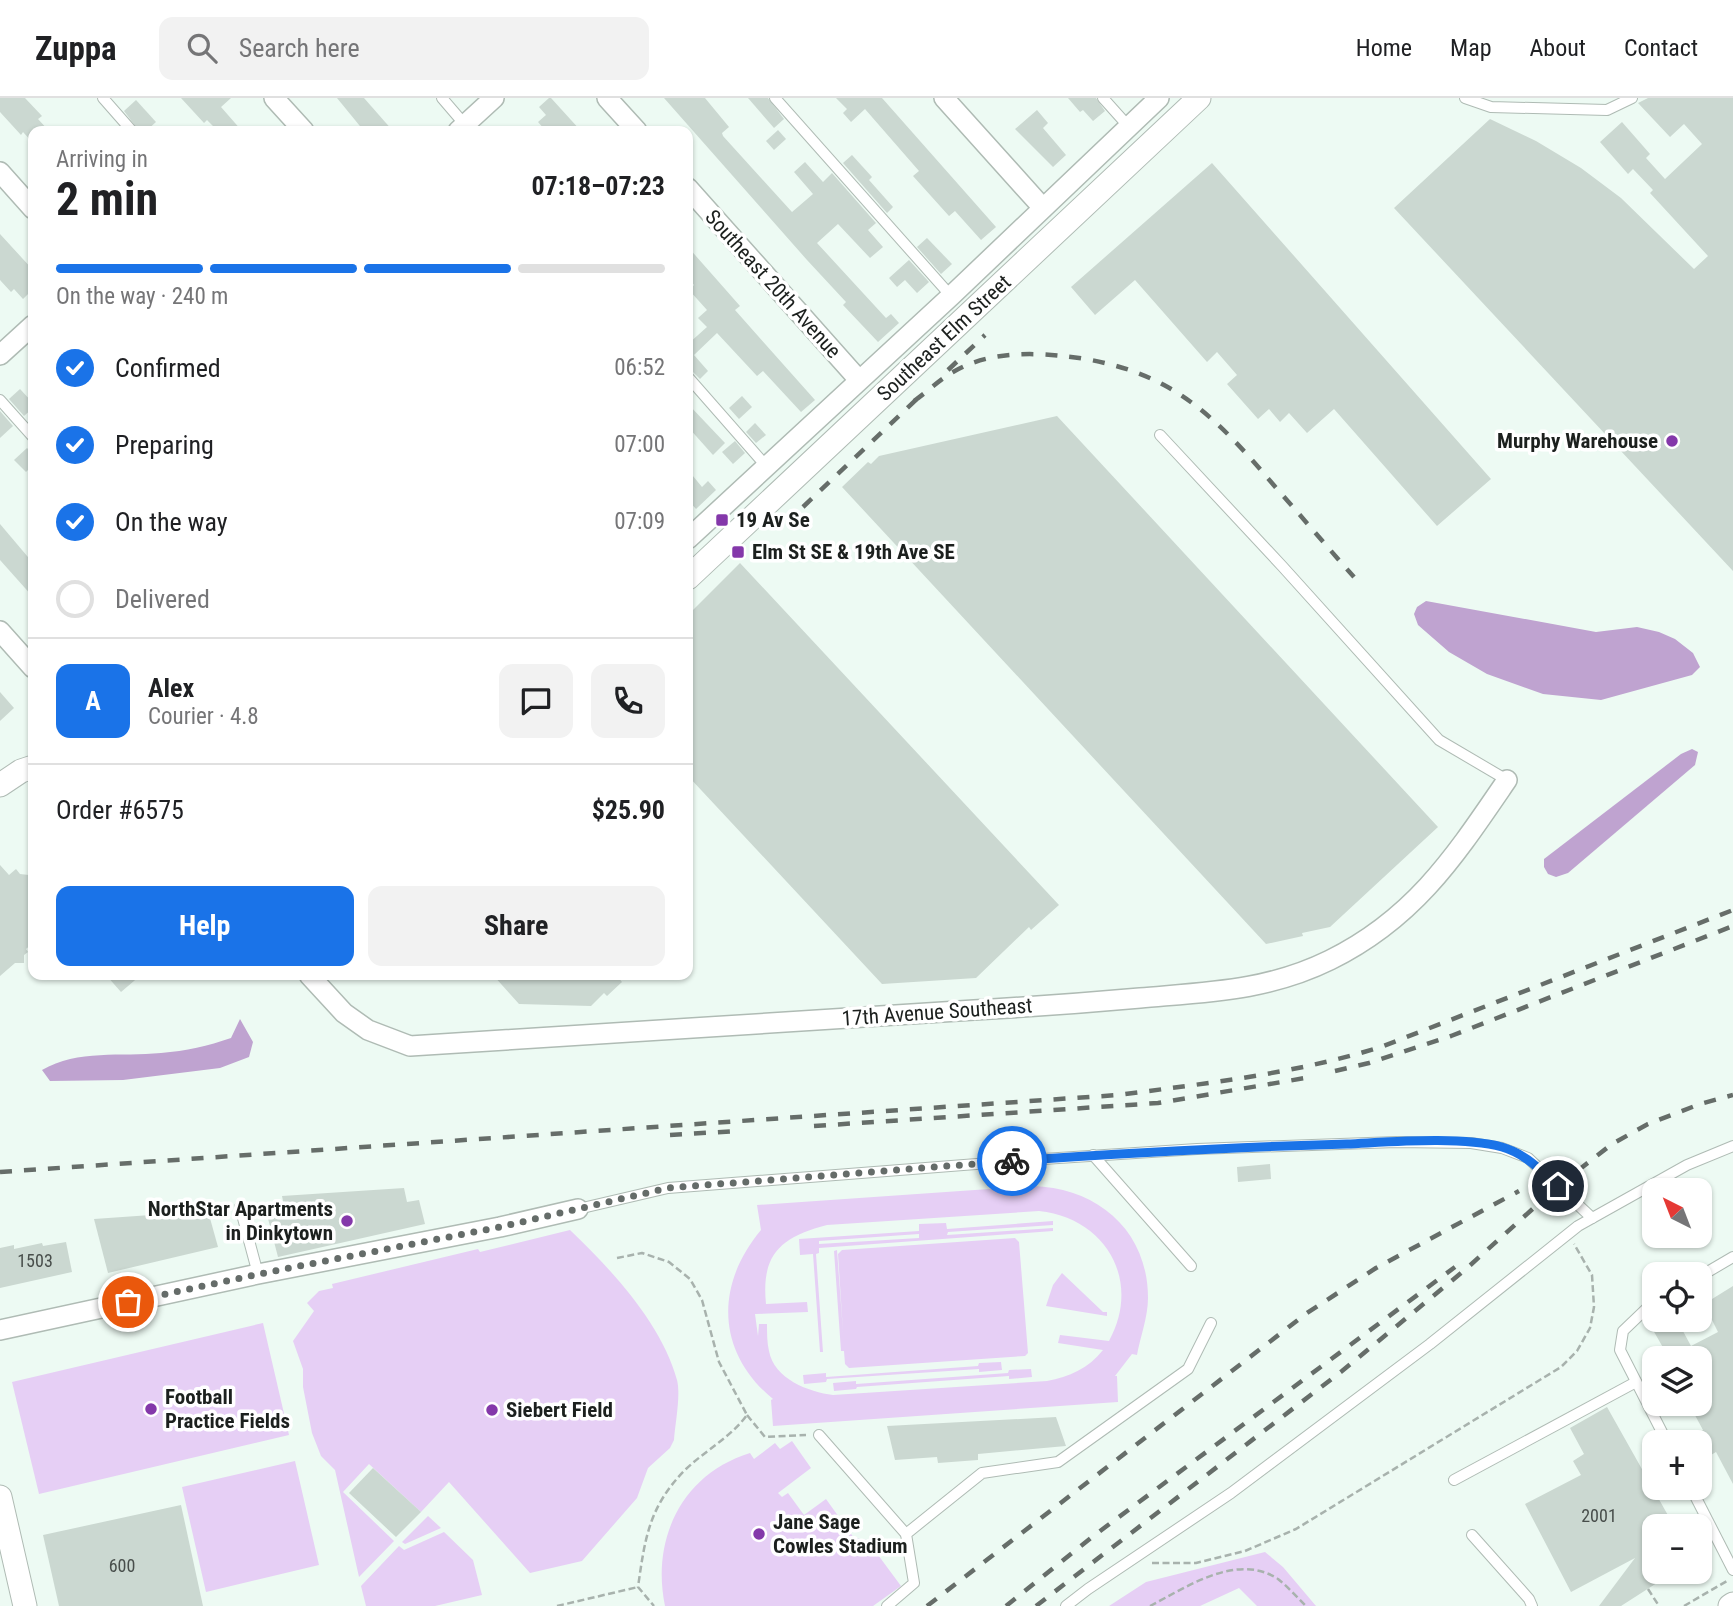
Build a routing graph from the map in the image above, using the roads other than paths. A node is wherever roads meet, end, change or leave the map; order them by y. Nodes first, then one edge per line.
1 (103, 98) edge
2 (274, 98) edge
3 (442, 98) edge
4 (494, 98) edge
5 (607, 98) edge
6 (775, 98) edge
7 (944, 98) edge
8 (1103, 98) edge
9 (1159, 98) edge
10 (1199, 98) edge
11 (1465, 98) edge
12 (1632, 98) edge
13 (128, 126) edge
14 (299, 126) edge
15 (463, 126) edge
16 (468, 126) edge
17 (632, 126) edge
18 (1129, 127) junction
19 (0, 172) edge
20 (693, 194) edge
21 (28, 203) edge
22 (1043, 208) junction
23 (951, 296) junction
24 (28, 329) edge
25 (0, 354) edge
26 (859, 380) junction
27 (693, 383) edge
28 (0, 400) edge
29 (28, 431) edge
30 (1160, 435) dead end
31 (767, 467) junction
32 (693, 534) edge
33 (693, 573) edge
34 (0, 631) edge
35 (28, 662) edge
36 (28, 769) edge
37 (1507, 780) joint
38 (0, 785) edge
39 (314, 980) edge
40 (1733, 1146) edge
41 (1093, 1155) junction
42 (240, 1207) dead end
43 (578, 1209) joint
44 (1592, 1218) junction
45 (1733, 1257) edge
46 (1191, 1266) dead end
47 (1712, 1269) edge
48 (258, 1274) junction
49 (1642, 1313) edge
50 (1211, 1323) dead end
51 (0, 1330) edge
52 (1636, 1382) junction
53 (1661, 1430) edge
54 (820, 1435) road end
55 (1454, 1480) dead end
56 (0, 1497) edge
57 (1697, 1500) edge
58 (906, 1534) junction
59 (1472, 1535) dead end
60 (1733, 1570) edge
61 (25, 1606) edge
62 (887, 1606) edge
63 (1066, 1606) edge
64 (1532, 1606) edge

1 - 13 lane
2 - 14 street
3 - 15 lane
4 - 16 street
5 - 17 street
6 - 23 lane
7 - 22 street
8 - 18 lane
9 - 18 street, Southeast Elm Street
10 - 33 street, Southeast Elm Street
11 - 12 lane
18 - 22 street, Southeast Elm Street
19 - 21 street
20 - 26 street, Southeast 20th Avenue
22 - 23 street, Southeast Elm Street
23 - 26 street, Southeast Elm Street
24 - 25 street
26 - 31 street, Southeast Elm Street
27 - 31 lane
28 - 29 lane
30 - 37 lane
31 - 32 street, Southeast Elm Street
34 - 35 street
36 - 38 street
37 - 39 street, 17th Avenue Southeast
40 - 44 lane
41 - 43 lane
41 - 44 lane
41 - 46 lane
42 - 48 lane
43 - 48 street
44 - 63 lane
45 - 47 lane
48 - 51 street
49 - 52 lane
50 - 58 lane
52 - 53 lane
52 - 55 lane
54 - 58 lane
56 - 61 street
57 - 60 lane
58 - 62 lane
59 - 64 lane

